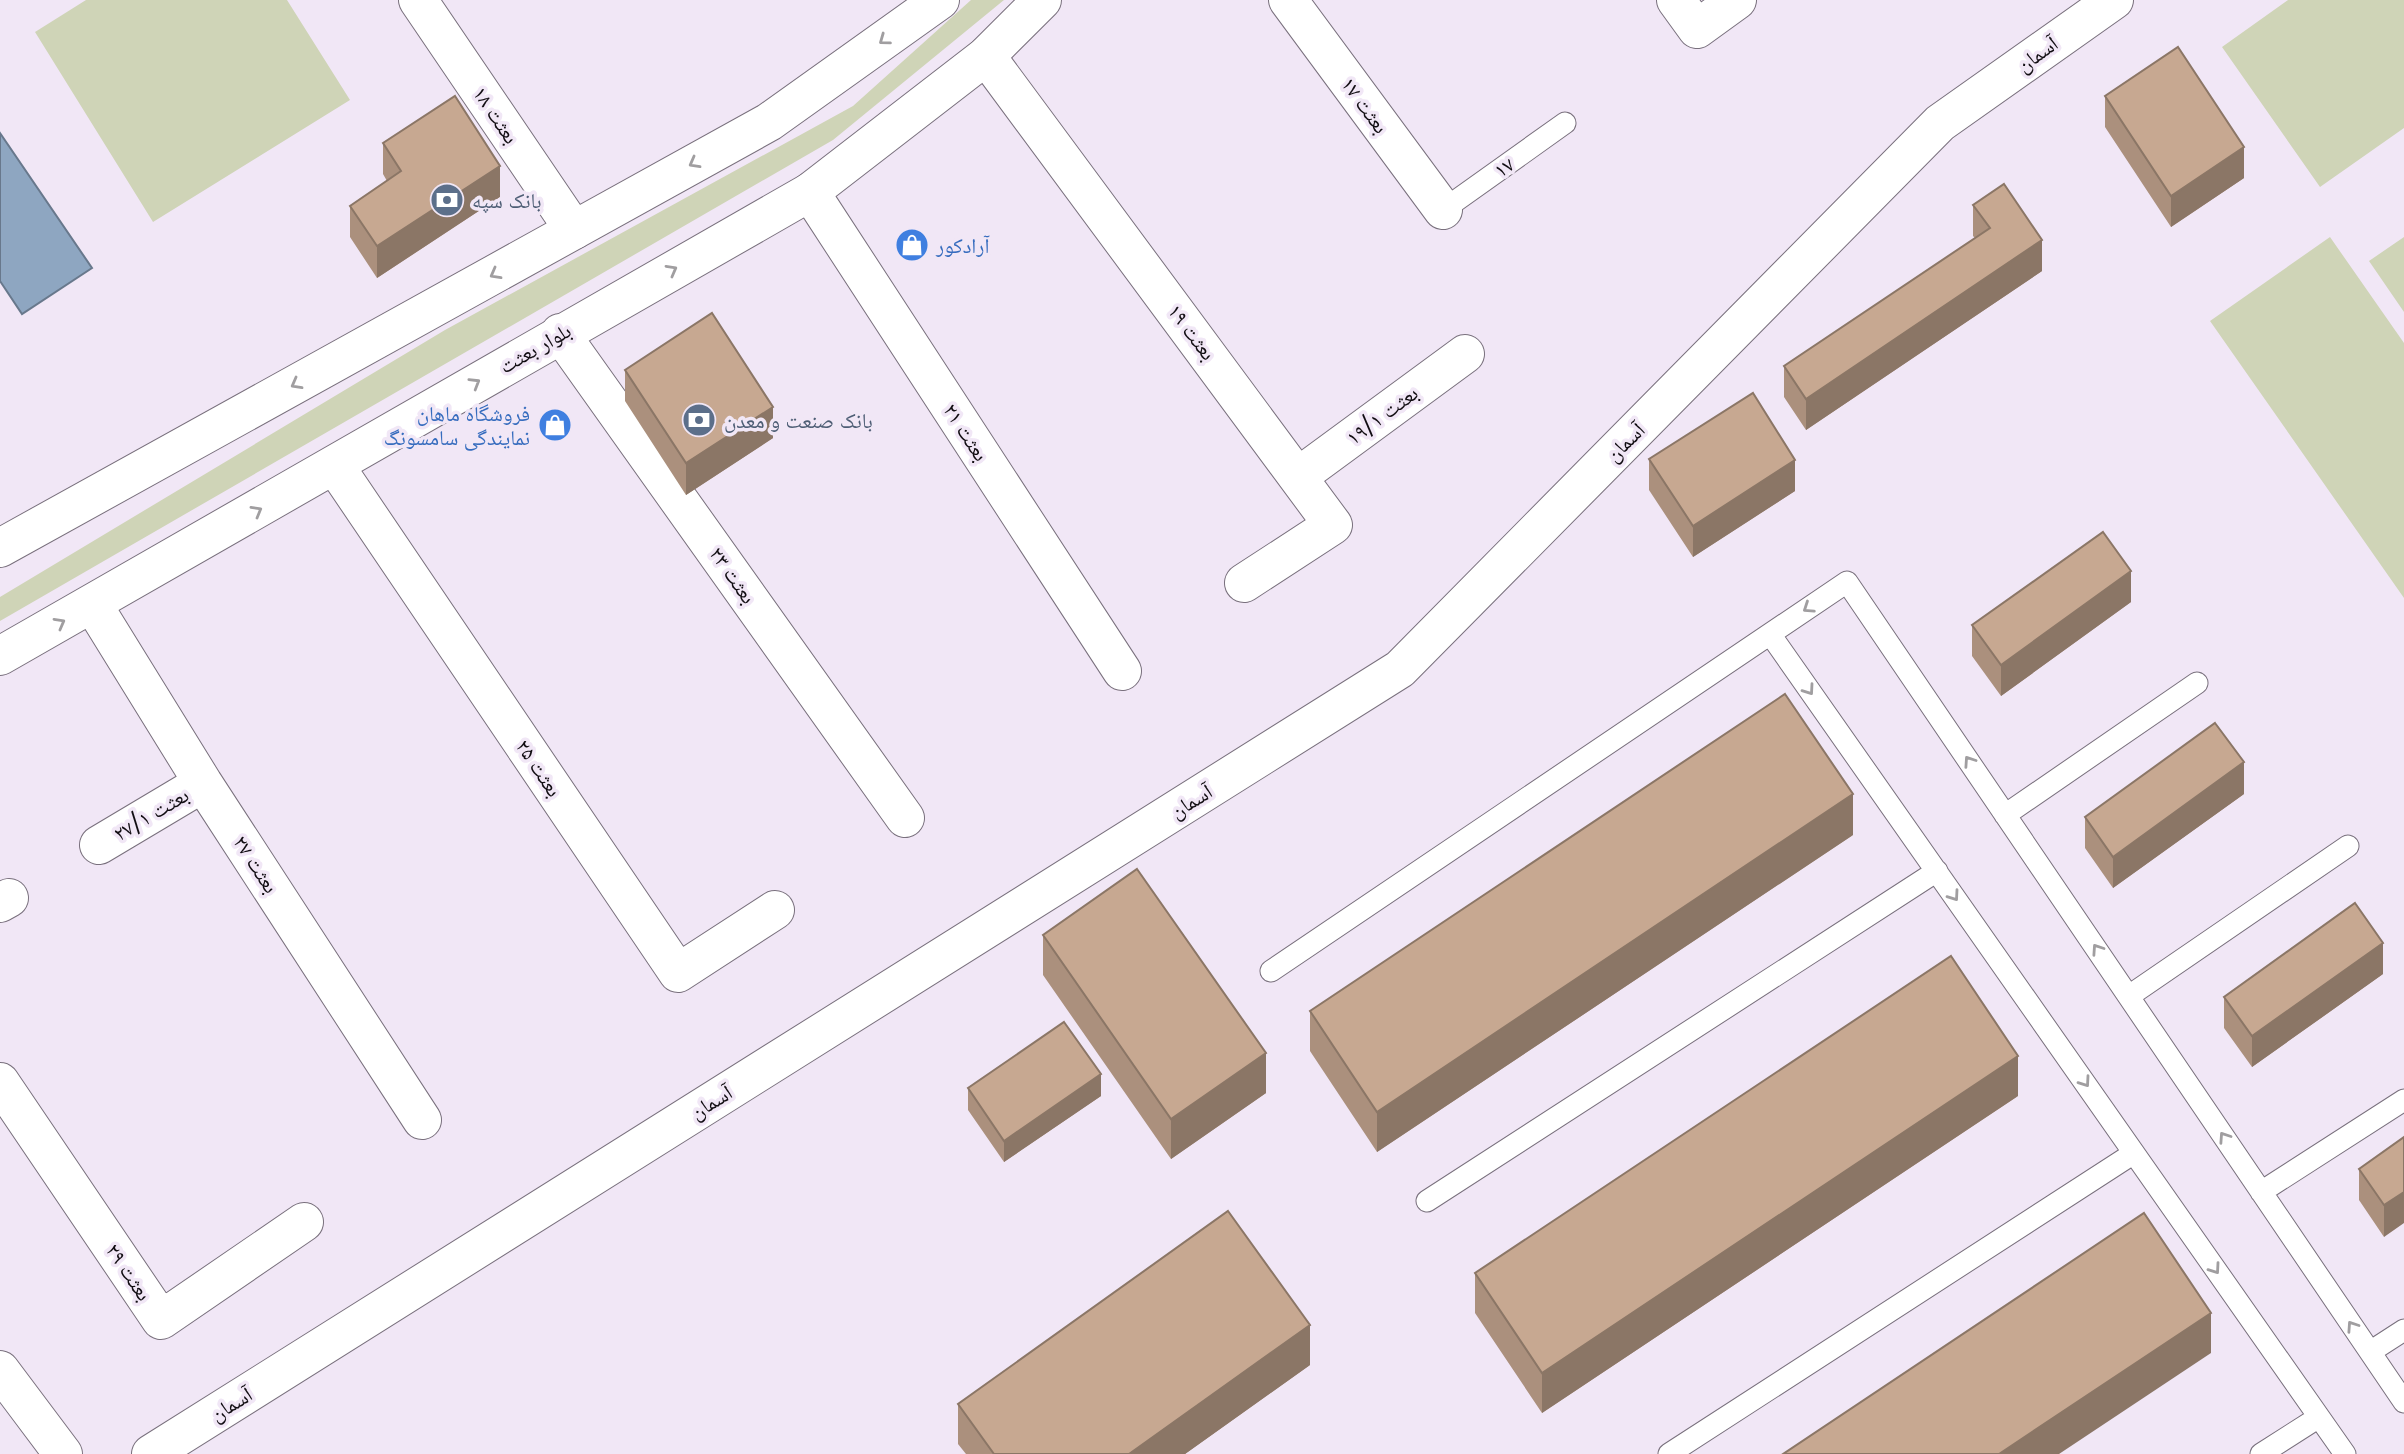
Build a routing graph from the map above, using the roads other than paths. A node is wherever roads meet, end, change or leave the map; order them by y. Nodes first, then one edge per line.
1 (418, 0) edge
2 (940, 0) edge
3 (1042, 0) edge
4 (1288, 0) edge
5 (1737, 0) edge
6 (2114, 0) edge
7 (2083, 12) edge
8 (1686, 15) edge
9 (986, 56) junction
10 (1565, 123) dead end
11 (810, 192) junction
12 (1443, 210) joint
13 (574, 230) junction
14 (560, 333) junction
15 (1465, 354) dead end
16 (335, 466) junction
17 (1299, 476) junction
18 (0, 548) edge
19 (1244, 583) dead end
20 (93, 605) junction
21 (1770, 634) junction
22 (0, 656) edge
23 (1122, 671) dead end
24 (2197, 683) dead end
25 (203, 783) junction
26 (2006, 815) junction
27 (905, 818) dead end
28 (99, 845) dead end
29 (2348, 846) dead end
30 (1937, 871) junction
31 (775, 910) dead end
32 (1271, 971) dead end
33 (2129, 996) junction
34 (0, 1082) edge
35 (2404, 1100) edge
36 (422, 1120) dead end
37 (2134, 1153) junction
38 (2261, 1192) junction
39 (1427, 1201) dead end
40 (304, 1222) dead end
41 (2404, 1330) edge
42 (2370, 1353) junction
43 (0, 1370) edge
44 (2404, 1402) edge
45 (2319, 1418) junction
46 (63, 1454) edge
47 (151, 1454) edge
48 (1669, 1454) edge
49 (2261, 1454) edge
50 (2345, 1454) edge

1 - 13 street, بعثت ۱۸
2 -> 13 street
3 - 9 street, بلوار بعثت
4 - 12 street, بعثت ۱۷
5 - 8 street
6 - 7 street, آسمان
7 - 47 street, آسمان
9 - 11 street, بلوار بعثت
9 - 17 street, بعثت ۱۹
10 - 12 lane, ۱۷
14 -> 11 street, بلوار بعثت
11 - 23 street, ۲۱ بعثت
13 -> 18 street
16 -> 14 street, بلوار بعثت
14 - 27 street, ۲۳ بعثت
15 - 17 street, ۱۹/۱ بعثت
20 -> 16 street, بلوار بعثت
16 - 31 street, ۲۵ بعثت
17 - 19 street, بعثت ۱۹
22 -> 20 street, بلوار بعثت
20 - 25 street, ۲۷ بعثت
26 -> 21 lane
21 -> 30 lane
21 - 32 lane
24 - 26 lane
25 - 28 street, ۲۷/۱ بعثت
25 - 36 street, ۲۷ بعثت
33 -> 26 lane
29 - 33 lane
30 -> 37 lane
30 - 39 lane
38 -> 33 lane
34 - 40 street, ۲۹ بعثت
35 - 38 lane
37 -> 45 lane
37 - 48 lane
42 -> 38 lane
41 - 42 lane
42 - 44 lane
43 - 46 street
45 - 49 lane
45 - 50 lane

